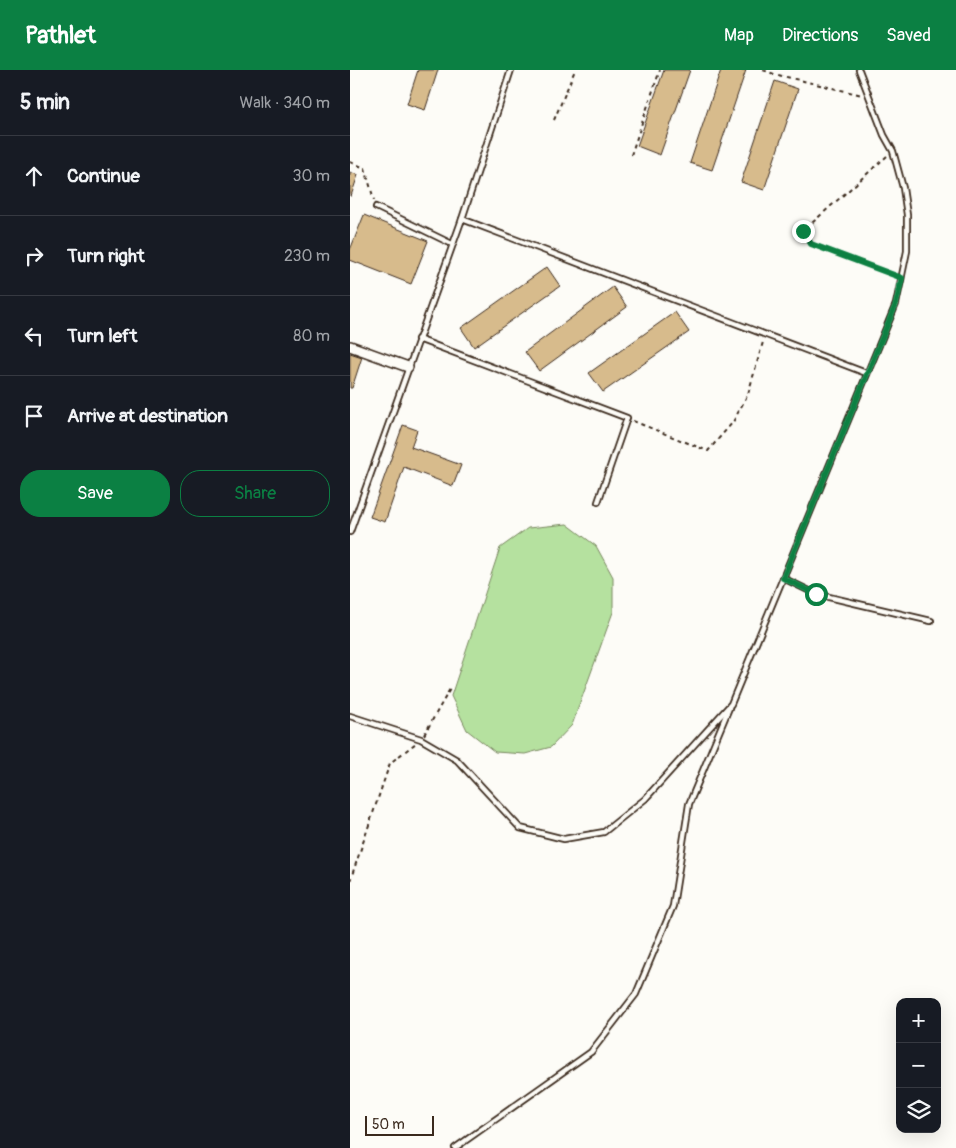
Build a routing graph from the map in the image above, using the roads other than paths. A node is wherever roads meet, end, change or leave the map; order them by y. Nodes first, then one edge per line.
1 (511, 70) edge
2 (859, 70) edge
3 (376, 207) road end
4 (462, 219) junction
5 (452, 244) junction
6 (418, 339) junction
7 (350, 346) edge
8 (408, 366) junction
9 (866, 373) junction
10 (598, 502) dead end
11 (350, 532) edge
12 (783, 578) junction
13 (931, 622) dead end
14 (731, 704) junction
15 (350, 716) edge
16 (455, 1148) edge

1 - 4 lane
2 - 9 lane
3 - 5 lane
4 - 5 lane
4 - 9 lane
5 - 6 lane
6 - 8 lane
6 - 10 lane
7 - 8 street
8 - 11 lane
9 - 12 lane
12 - 13 lane
12 - 14 lane
14 - 15 lane
14 - 16 lane

